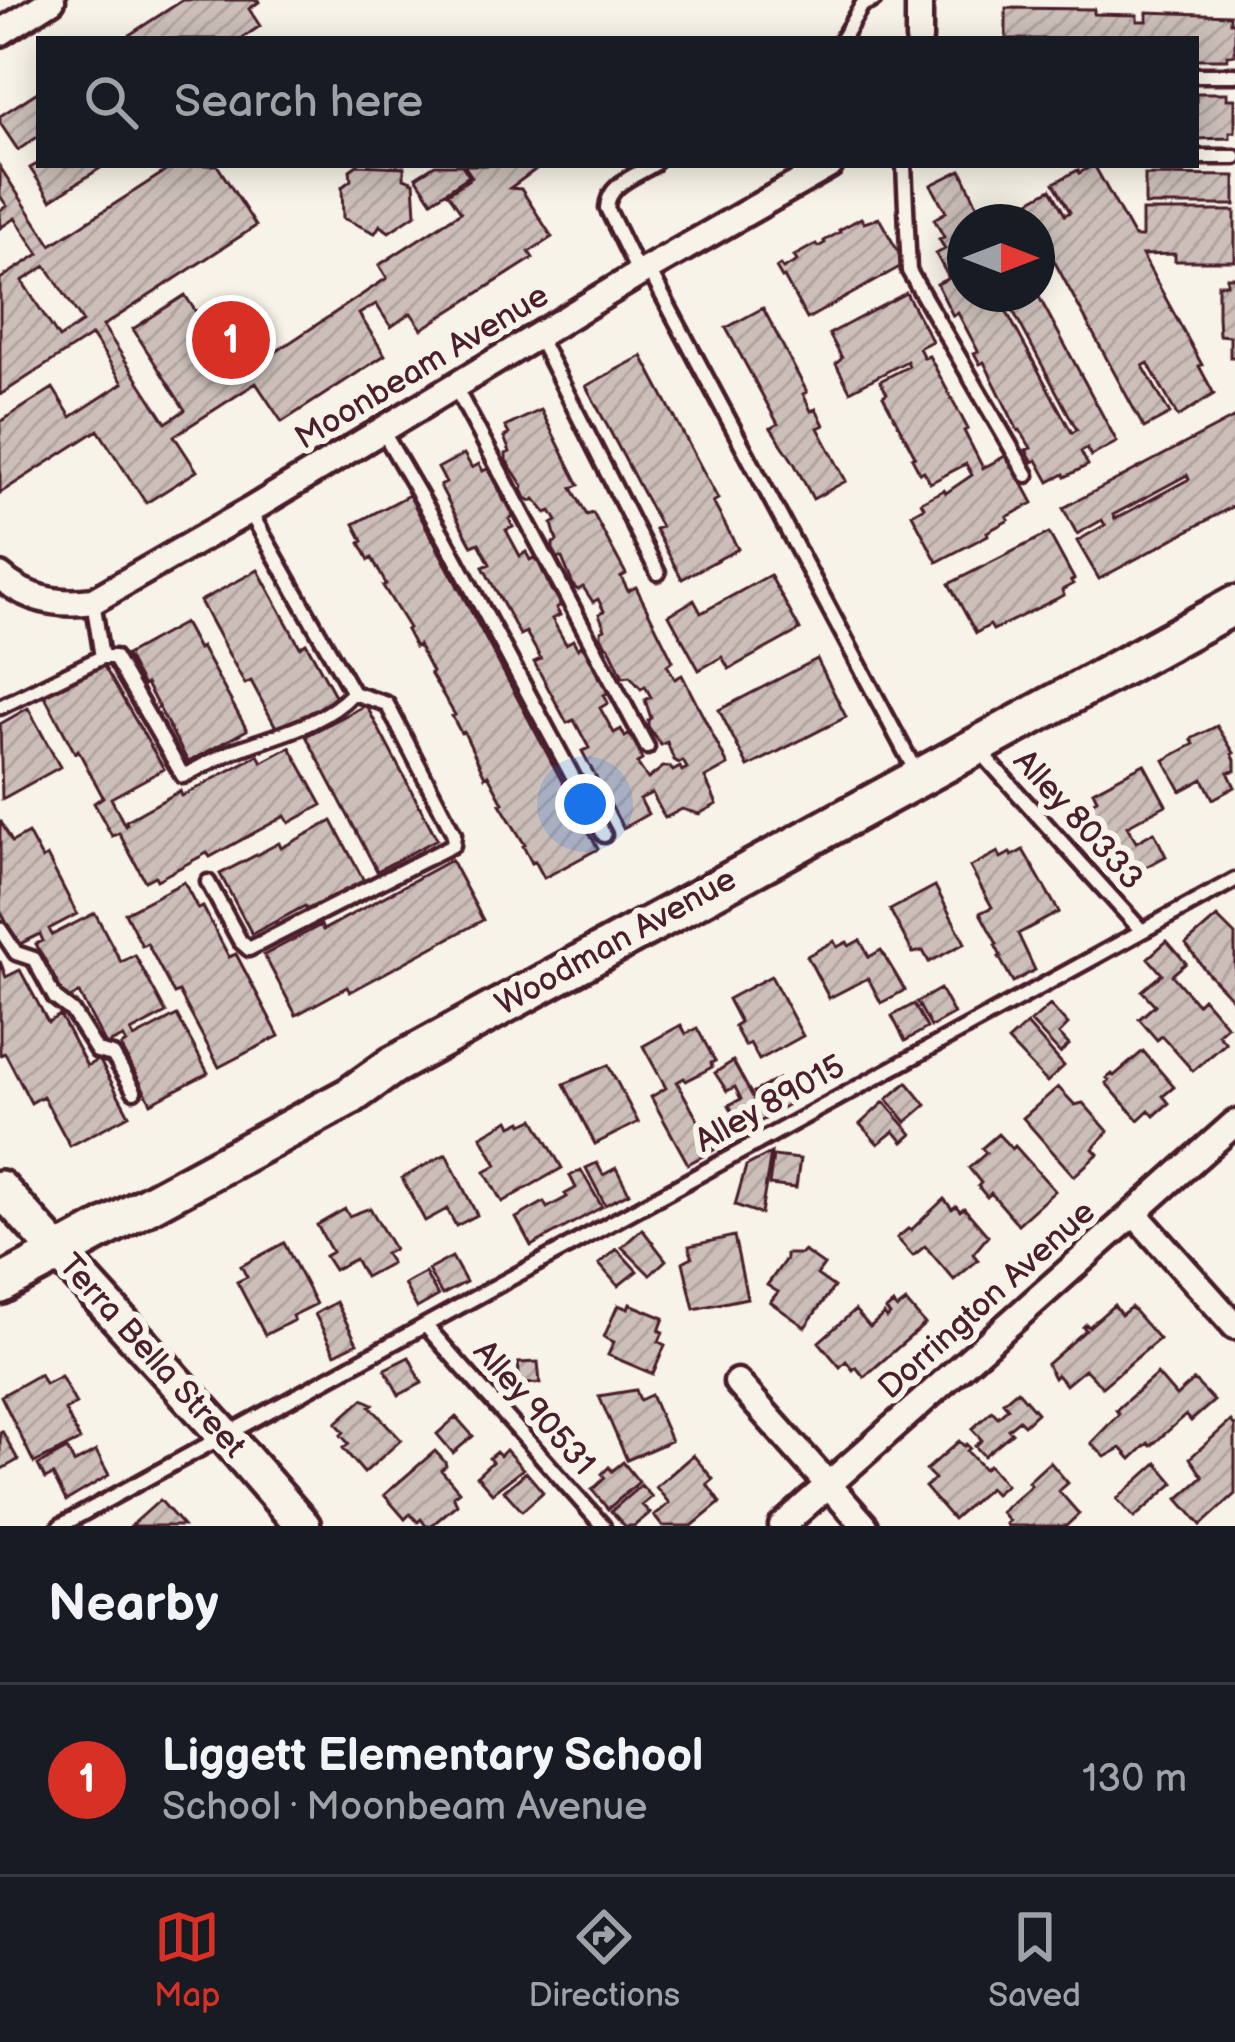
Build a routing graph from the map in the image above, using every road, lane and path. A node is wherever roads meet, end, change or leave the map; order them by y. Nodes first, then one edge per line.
1 (52, 0) edge
2 (874, 0) edge
3 (919, 0) edge
4 (0, 33) edge
5 (844, 36) edge
6 (919, 36) edge
7 (1199, 75) edge
8 (1235, 75) edge
9 (1199, 157) edge
10 (1235, 157) edge
11 (648, 168) edge
12 (824, 168) edge
13 (904, 168) edge
14 (644, 272) junction
15 (538, 335) junction
16 (455, 387) junction
17 (382, 430) junction
18 (1027, 475) dead end
19 (249, 511) junction
20 (658, 573) dead end
21 (0, 576) edge
22 (93, 601) junction
23 (1235, 604) edge
24 (102, 657) junction
25 (352, 693) junction
26 (0, 707) edge
27 (975, 745) junction
28 (647, 747) dead end
29 (918, 776) junction
30 (604, 835) dead end
31 (1235, 880) edge
32 (208, 882) dead end
33 (0, 929) edge
34 (1141, 930) junction
35 (134, 1090) dead end
36 (1235, 1123) edge
37 (0, 1188) edge
38 (1135, 1214) junction
39 (59, 1255) junction
40 (0, 1285) edge
41 (425, 1325) junction
42 (1235, 1327) edge
43 (737, 1382) dead end
44 (226, 1437) junction
45 (829, 1484) junction
46 (60, 1526) edge
47 (302, 1526) edge
48 (603, 1526) edge
49 (782, 1526) edge
50 (865, 1526) edge

1 - 4 street
2 - 5 lane
3 - 6 street
7 - 8 lane
9 - 10 lane
11 - 14 lane
12 - 14 street, Moonbeam Avenue
13 - 18 lane
14 - 15 street, Moonbeam Avenue
14 - 29 lane
15 - 16 street, Moonbeam Avenue
15 - 20 lane
16 - 17 street, Moonbeam Avenue
16 - 28 lane
17 - 19 street, Moonbeam Avenue
17 - 30 lane
19 - 22 street, Moonbeam Avenue
19 - 25 lane
21 - 22 street
22 - 24 lane
23 - 27 main road, Woodman Avenue
24 - 25 lane
24 - 26 lane
25 - 32 lane
27 - 29 main road, Woodman Avenue
27 - 34 lane, Alley 80333
29 - 39 main road, Woodman Avenue
31 - 34 lane, Alley 89015
33 - 35 lane
34 - 41 lane, Alley 89015
36 - 38 street, Dorrington Avenue
37 - 39 main road, Terra Bella Street
38 - 42 street
38 - 45 street, Dorrington Avenue
39 - 40 main road, Woodman Avenue
39 - 44 main road, Terra Bella Street
41 - 44 lane, Alley 89015
41 - 48 lane, Alley 90531
43 - 45 street
44 - 46 lane, Alley 89015
44 - 47 main road, Terra Bella Street
45 - 49 street, Dorrington Avenue
45 - 50 street

